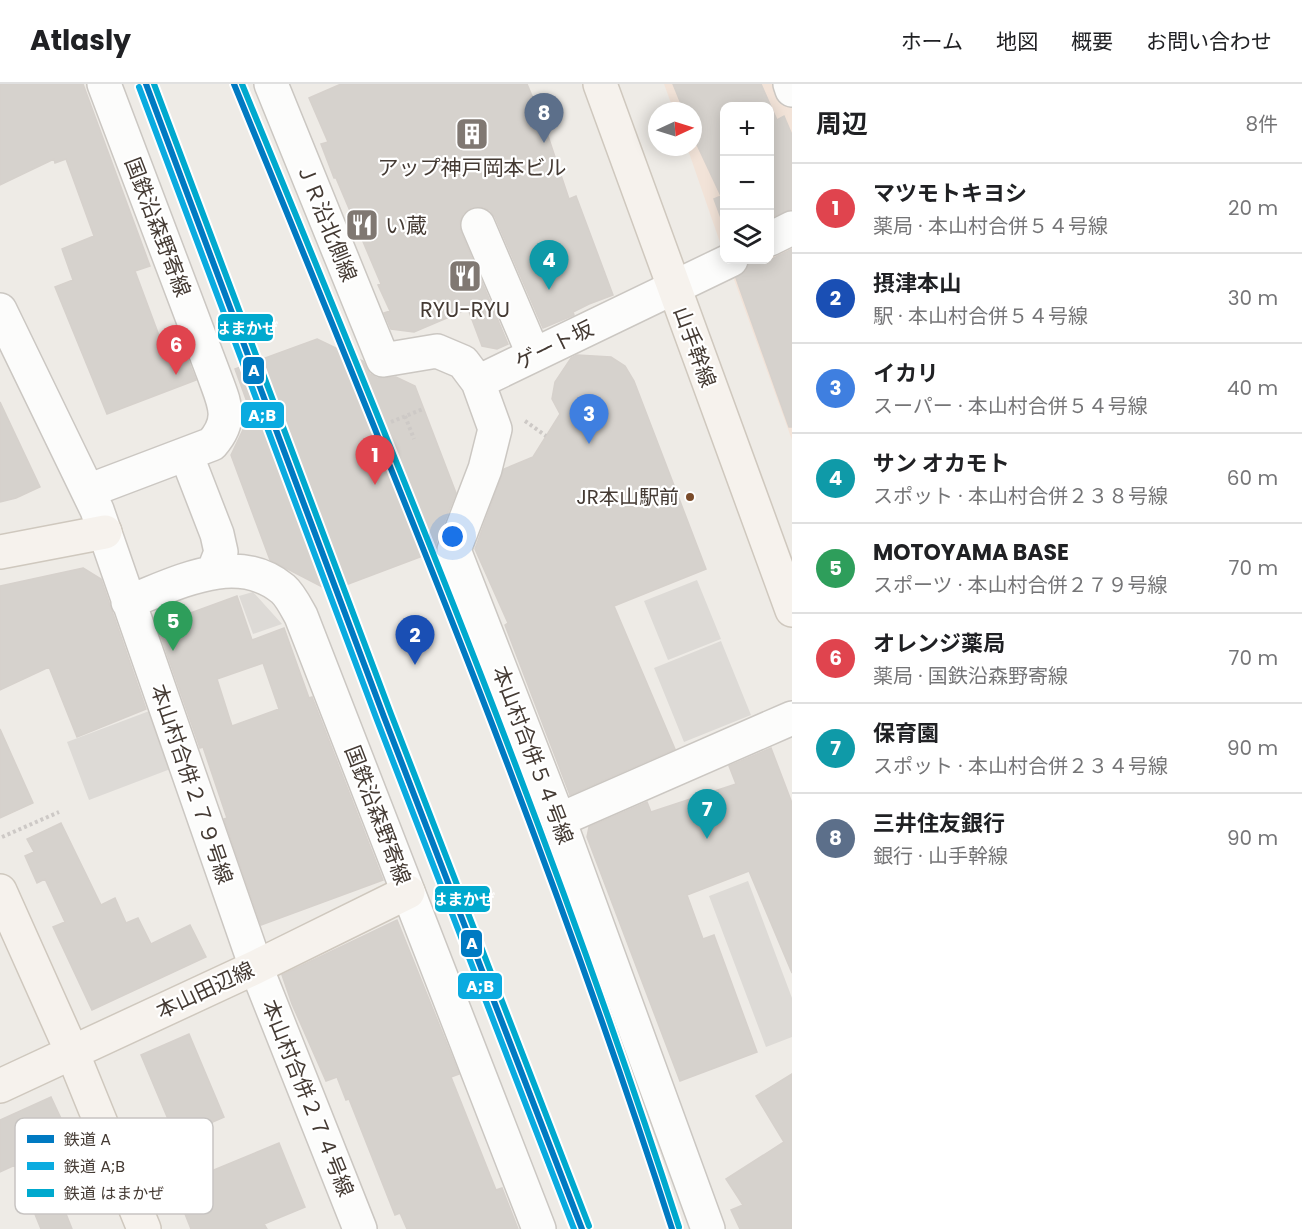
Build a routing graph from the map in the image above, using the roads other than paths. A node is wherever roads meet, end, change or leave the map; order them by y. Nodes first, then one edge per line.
1 (104, 84) edge
2 (271, 84) edge
3 (600, 84) edge
4 (790, 84) edge
5 (792, 90) edge
6 (478, 225) dead end
7 (792, 228) edge
8 (774, 237) edge
9 (722, 264) edge
10 (673, 287) junction
11 (0, 310) edge
12 (532, 351) dead end
13 (383, 360) joint
14 (478, 382) junction
15 (192, 471) junction
16 (97, 511) junction
17 (0, 552) edge
18 (225, 570) junction
19 (128, 602) junction
20 (792, 610) edge
21 (792, 718) edge
22 (559, 820) junction
23 (0, 891) edge
24 (408, 892) junction
25 (256, 967) junction
26 (72, 1052) junction
27 (0, 1086) edge
28 (99, 1118) edge
29 (138, 1214) edge
30 (144, 1229) edge
31 (360, 1229) edge
32 (539, 1229) edge
33 (708, 1229) edge

1 - 15 street, 国鉄沿森野寄線
2 - 13 street, ＪＲ沿北側線
3 - 10 street, 山手幹線
4 - 5 street
6 - 12 street
7 - 8 street
9 - 10 street, ゲート坂
10 - 14 street, ゲート坂
10 - 20 street, 山手幹線
11 - 16 street, 本山村合併２７９号線
13 - 14 street, 本山村合併５４号線
14 - 22 street, 本山村合併５４号線
15 - 16 street
15 - 18 street
16 - 17 street
16 - 19 street, 本山村合併２７９号線
18 - 19 street
18 - 24 street, 国鉄沿森野寄線
19 - 25 street, 本山村合併２７９号線
21 - 22 street
22 - 33 street, 本山村合併５４号線
23 - 26 street
24 - 25 street, 本山田辺線
24 - 32 street, 国鉄沿森野寄線
25 - 26 street, 本山田辺線
25 - 31 street, 本山村合併２７４号線
26 - 27 street, 本山田辺線
26 - 28 street
29 - 30 street

